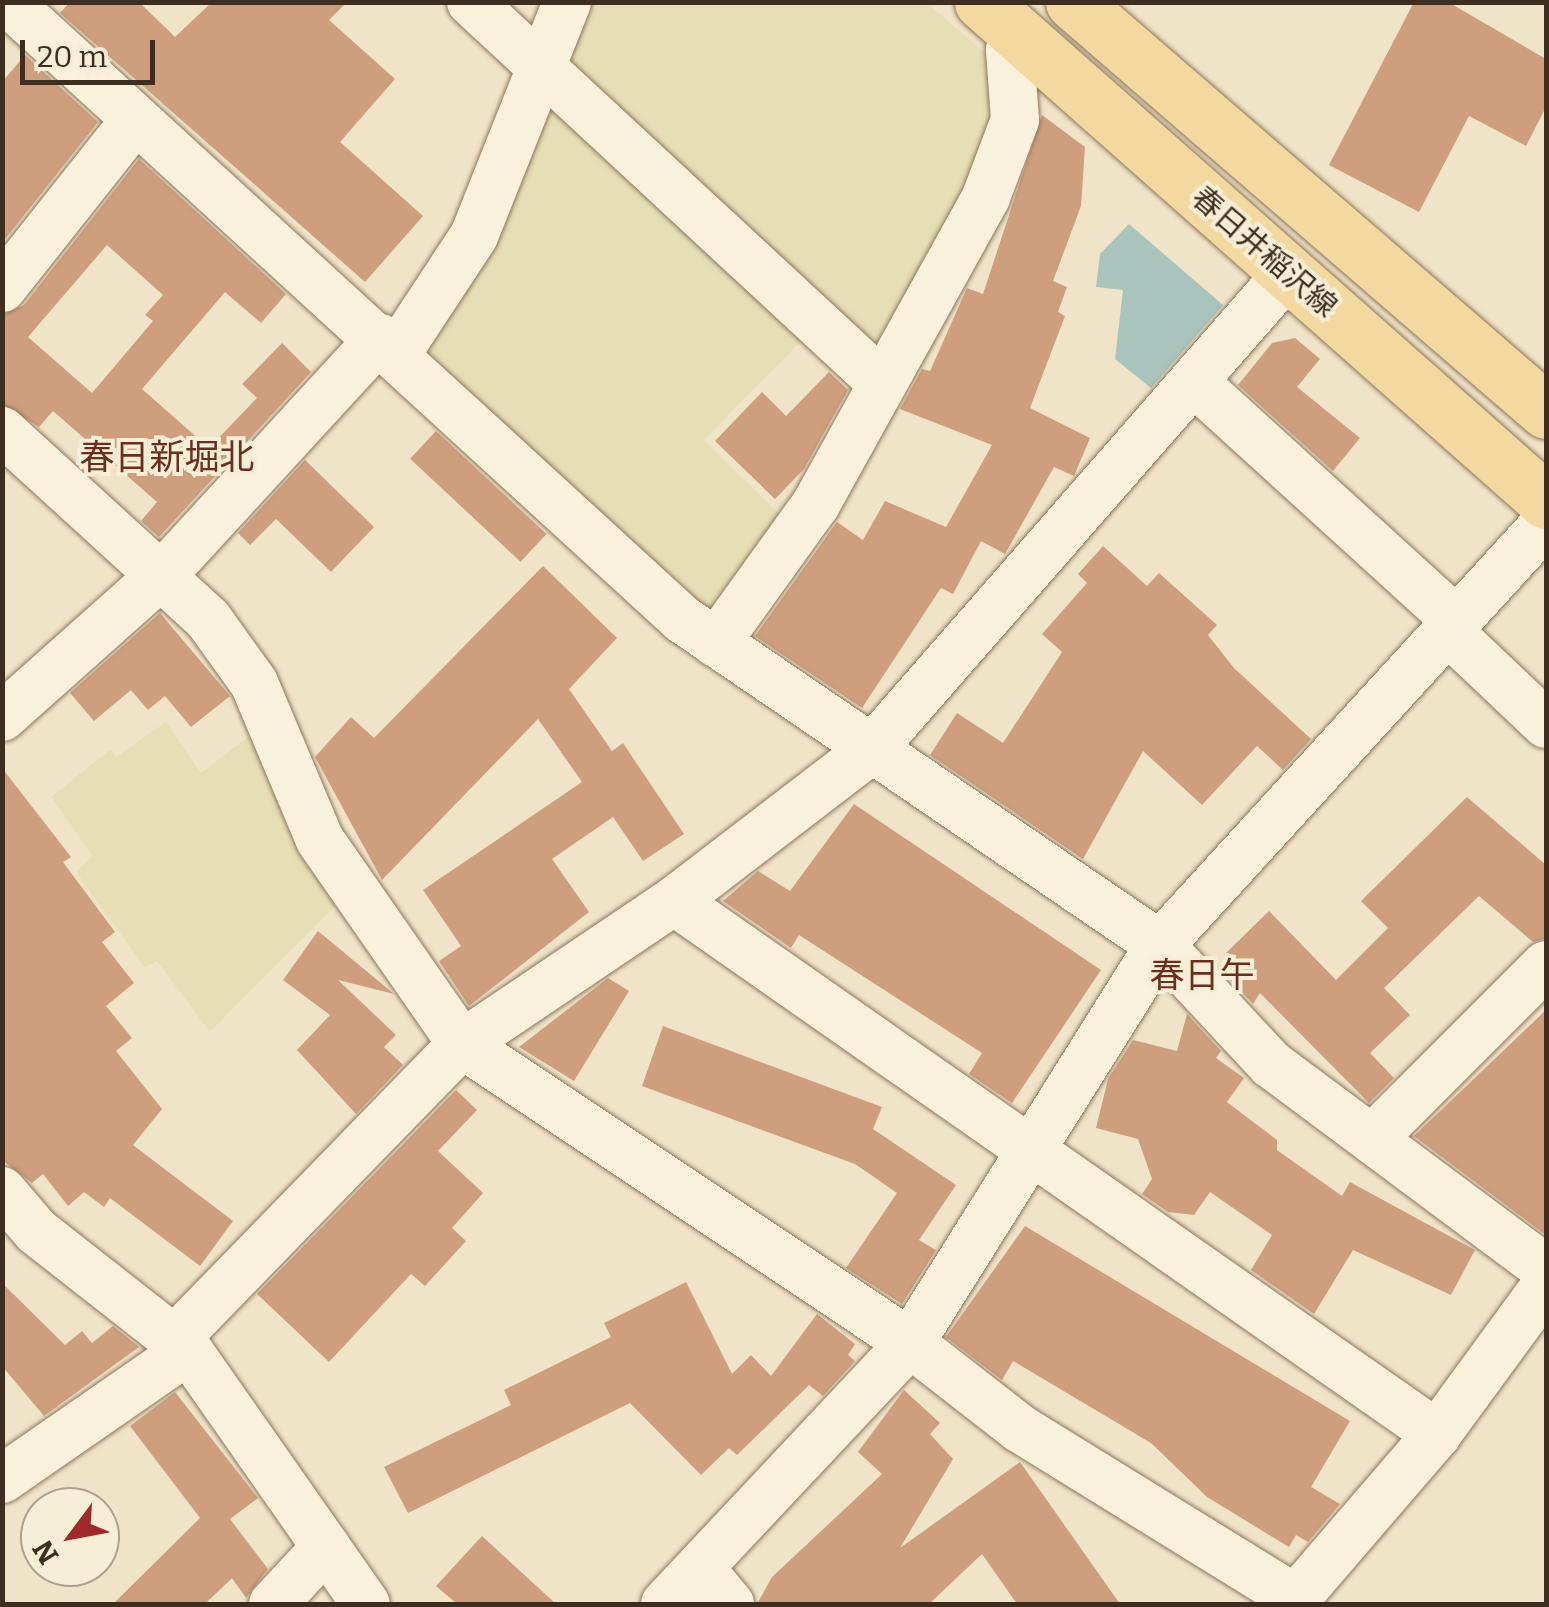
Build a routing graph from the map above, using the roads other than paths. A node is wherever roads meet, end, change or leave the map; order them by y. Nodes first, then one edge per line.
1 (8, 2) edge
2 (472, 2) edge
3 (568, 2) edge
4 (1097, 13) edge
5 (1001, 20) edge
6 (538, 65) junction
7 (132, 124) junction
8 (1288, 273) junction
9 (2, 288) edge
10 (388, 346) junction
11 (1194, 382) junction
12 (882, 384) junction
13 (1546, 411) edge
14 (2, 431) edge
15 (1546, 501) edge
16 (1546, 523) edge
17 (164, 572) junction
18 (1452, 626) junction
19 (716, 643) junction
20 (2, 716) edge
21 (1546, 724) edge
22 (870, 750) junction
23 (674, 901) junction
24 (1160, 945) junction
25 (1546, 964) edge
26 (462, 1044) junction
27 (1372, 1139) junction
28 (1025, 1153) junction
29 (2, 1190) edge
30 (1546, 1269) edge
31 (1546, 1284) edge
32 (182, 1344) junction
33 (910, 1344) junction
34 (1437, 1434) junction
35 (2, 1479) edge
36 (326, 1547) junction
37 (700, 1568) junction
38 (1293, 1602) edge
39 (273, 1604) edge
40 (366, 1604) edge
41 (666, 1604) edge
42 (730, 1604) edge

1 - 7 street
2 - 6 street
3 - 6 street
4 - 13 main road
5 - 8 main road, 春日井稲沢線
5 - 12 street
6 - 10 street
6 - 12 street
7 - 9 street
7 - 10 street
8 - 11 street
8 - 15 main road, 春日井稲沢線
10 - 17 street
10 - 19 street
11 - 18 street
11 - 22 street
12 - 19 street
14 - 17 street
16 - 18 street
17 - 20 street
17 - 26 street
18 - 21 street
18 - 24 street
19 - 22 street
22 - 23 street
22 - 24 street
23 - 26 street
23 - 28 street
24 - 27 street
24 - 28 street
25 - 27 street
26 - 32 street
26 - 33 street
27 - 30 street
28 - 33 street
28 - 34 street
29 - 32 street
31 - 34 street
32 - 35 street
32 - 36 street
33 - 37 street
33 - 38 street
34 - 38 street
36 - 39 street
36 - 40 street
37 - 41 street
37 - 42 street

